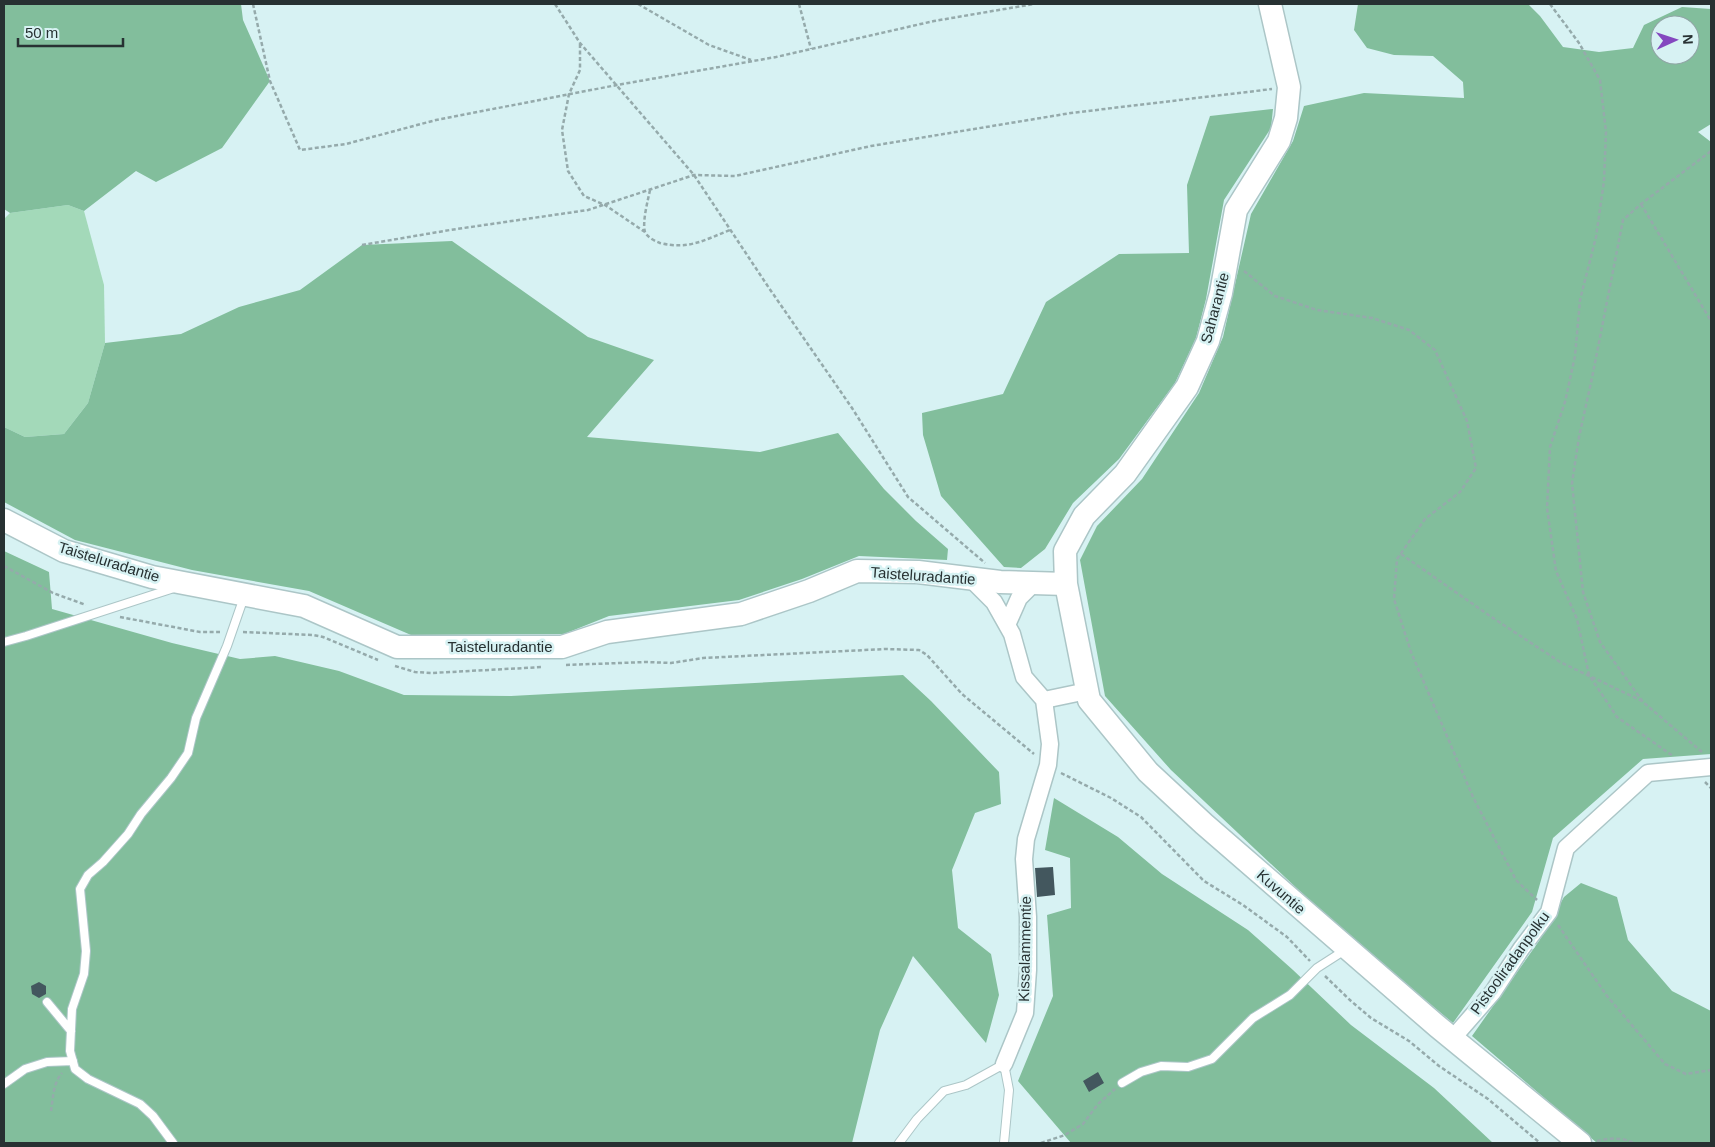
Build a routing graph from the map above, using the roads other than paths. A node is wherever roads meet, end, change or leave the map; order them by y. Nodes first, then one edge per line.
1 (1270, 4) edge
2 (4, 520) edge
3 (971, 579) junction
4 (1034, 583) junction
5 (188, 584) junction
6 (1066, 584) junction
7 (244, 595) junction
8 (1007, 625) junction
9 (4, 642) edge
10 (1087, 691) junction
11 (1044, 700) junction
12 (1707, 760) edge
13 (1347, 948) junction
14 (47, 1002) dead end
15 (71, 1031) junction
16 (1452, 1039) junction
17 (73, 1060) junction
18 (1004, 1064) junction
19 (1122, 1083) road end
20 (4, 1084) edge
21 (173, 1143) edge
22 (900, 1143) edge
23 (1004, 1143) edge
24 (1580, 1143) edge

1 - 6 street, Saharantie
2 - 5 street, Taisteluradantie
3 - 4 street, Taisteluradantie
3 - 7 street, Taisteluradantie
3 - 8 street
4 - 6 street, Taisteluradantie
4 - 8 street
5 - 7 street, Taisteluradantie
5 - 9 lane
6 - 10 street, Kuvuntie
7 - 15 lane
8 - 11 street
10 - 11 street
10 - 13 street, Kuvuntie
11 - 18 street, Kissalammentie
12 - 16 street, Pistooliradanpolku
13 - 16 street, Kuvuntie
13 - 19 lane
14 - 15 lane
15 - 17 lane
16 - 24 street, Kuvuntie
17 - 20 lane
17 - 21 lane
18 - 22 lane
18 - 23 lane

